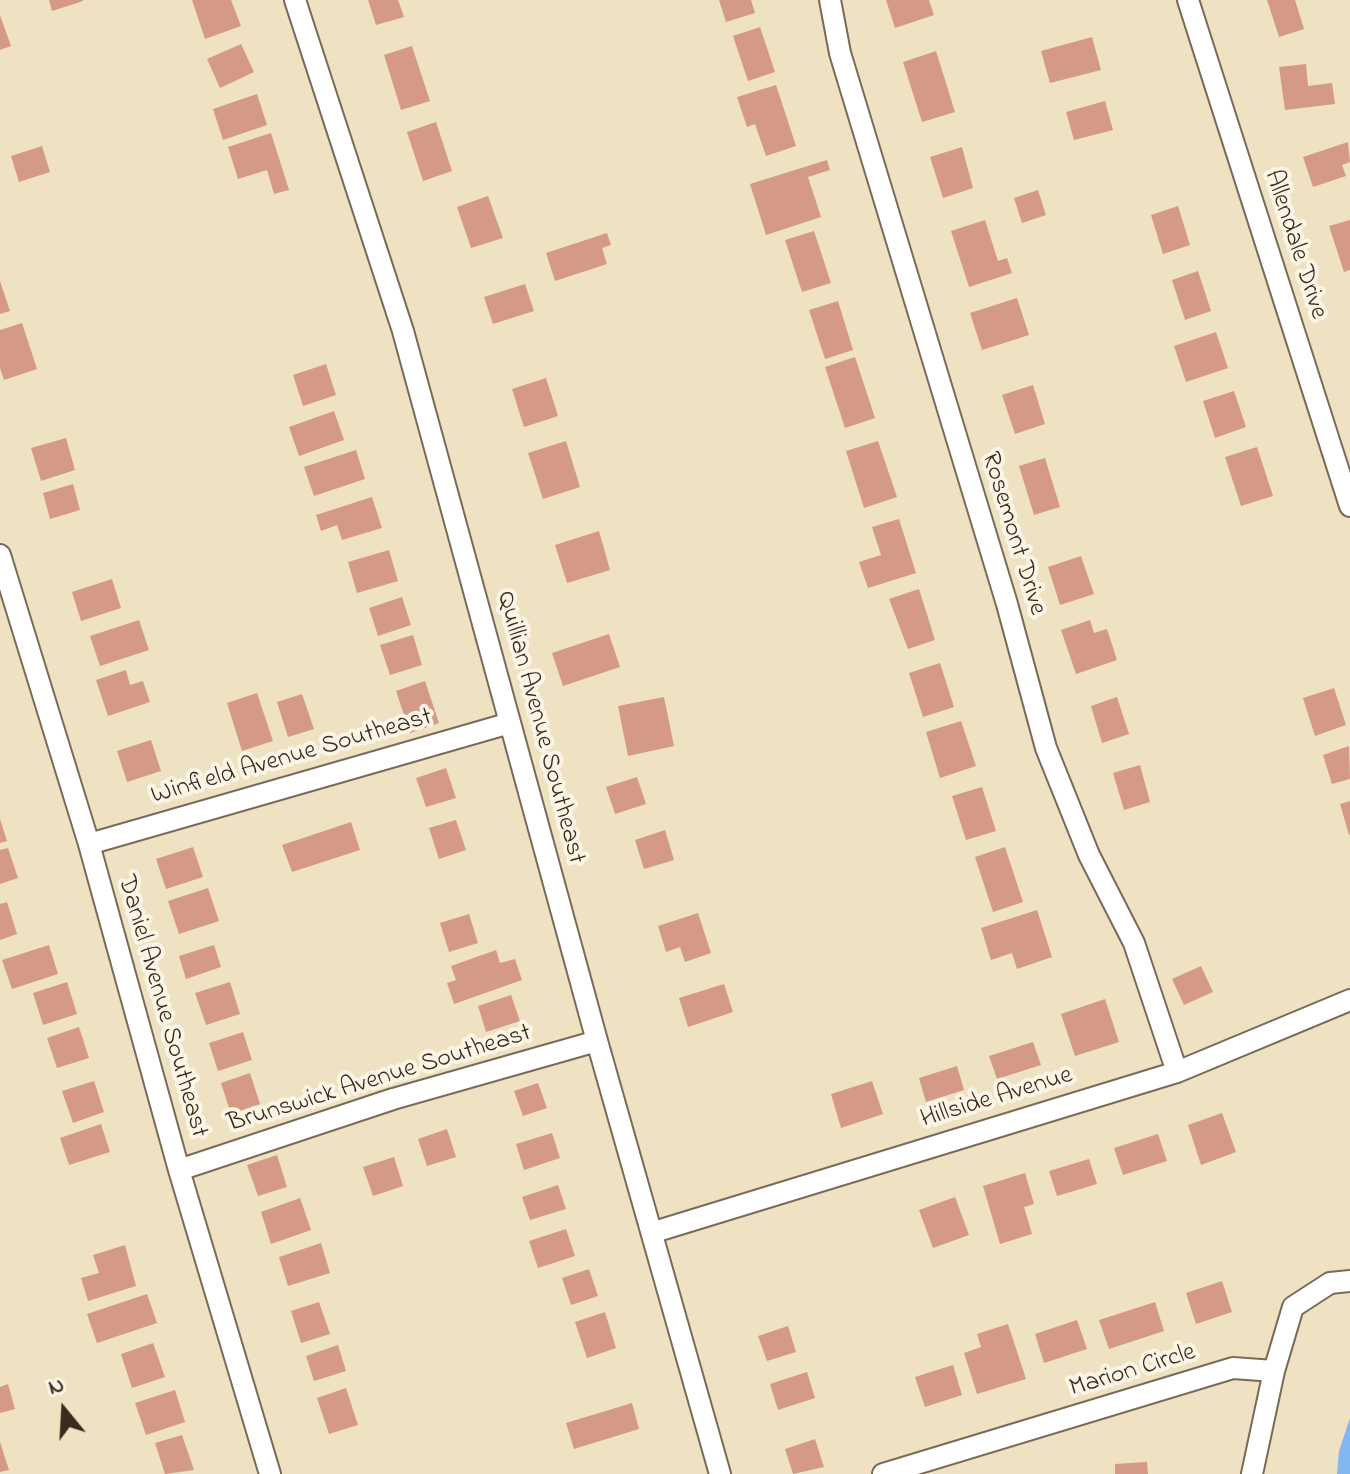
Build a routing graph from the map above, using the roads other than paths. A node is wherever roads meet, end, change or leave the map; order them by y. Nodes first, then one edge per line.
1 (295, 0) edge
2 (830, 0) edge
3 (1188, 0) edge
4 (1350, 506) edge
5 (0, 555) edge
6 (510, 723) junction
7 (89, 844) junction
8 (1350, 1000) edge
9 (597, 1041) junction
10 (1177, 1072) junction
11 (179, 1170) junction
12 (654, 1232) junction
13 (1350, 1281) edge
14 (1274, 1371) junction
15 (270, 1474) edge
16 (720, 1474) edge
17 (883, 1474) edge
18 (1252, 1474) edge

1 - 6 street, Quillian Avenue Southeast
2 - 10 street, Rosemont Drive
3 - 4 street, Allendale Drive
5 - 7 street, Daniel Avenue Southeast
6 - 7 street, Winfield Avenue Southeast
6 - 9 street, Quillian Avenue Southeast
7 - 11 street, Daniel Avenue Southeast
8 - 10 street, Hillside Avenue
9 - 11 street, Brunswick Avenue Southeast
9 - 12 street, Quillian Avenue Southeast
10 - 12 street, Hillside Avenue
11 - 15 street, Daniel Avenue Southeast
12 - 16 street, Quillian Avenue Southeast
13 - 14 street
14 - 17 street, Marion Circle
14 - 18 street

